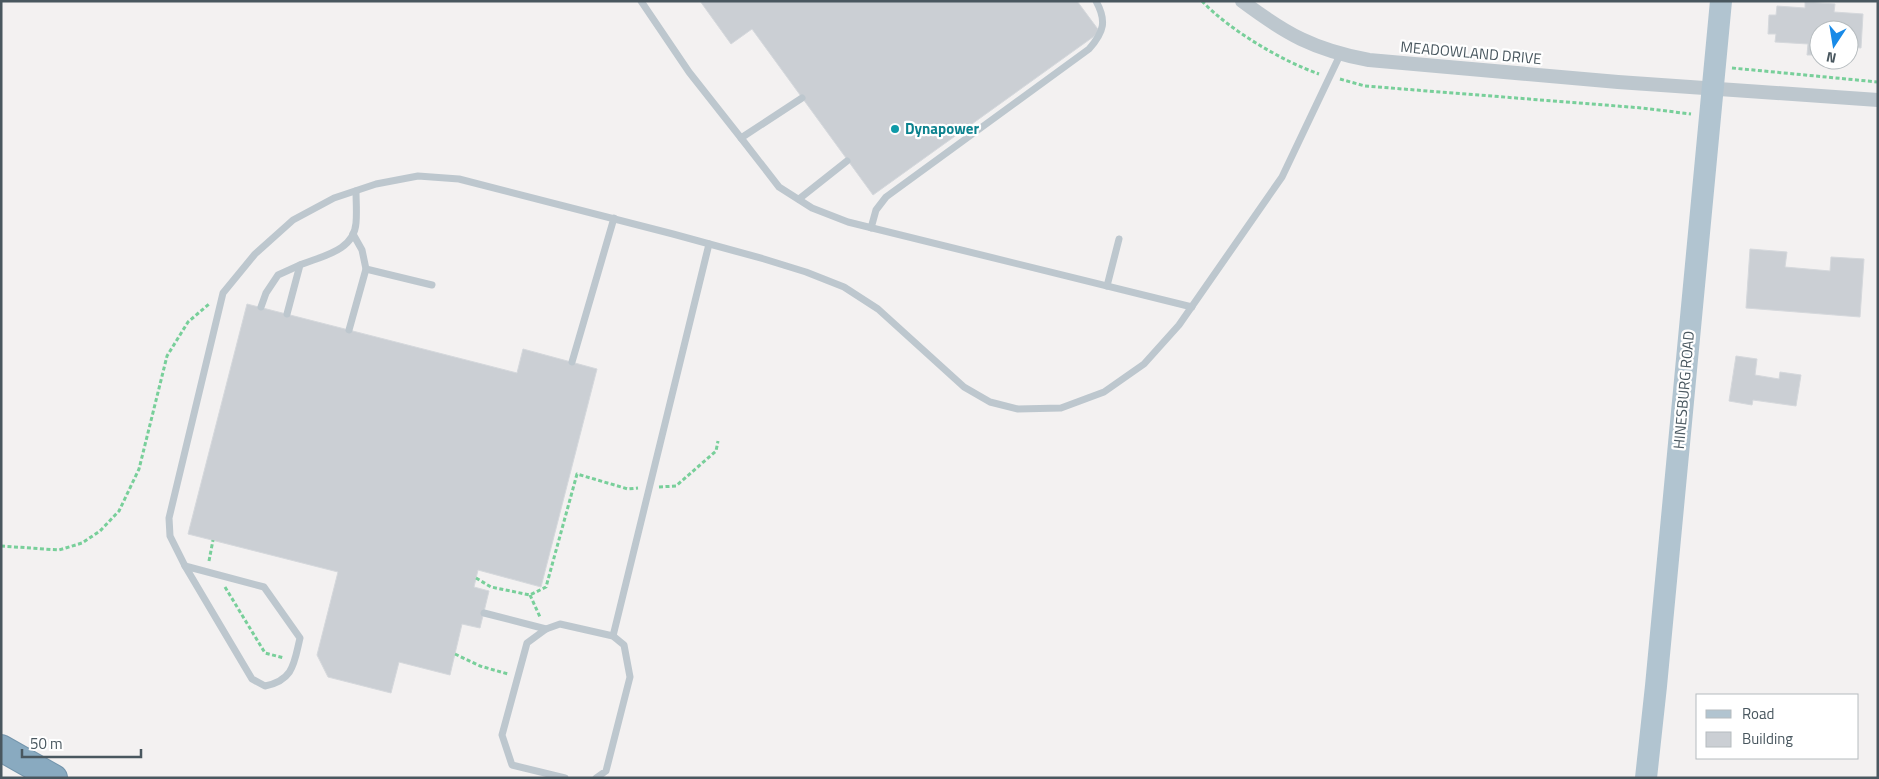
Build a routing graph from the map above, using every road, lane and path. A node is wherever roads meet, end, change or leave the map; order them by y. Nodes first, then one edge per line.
1 (641, 1) edge
2 (1096, 1) edge
3 (1242, 1) edge
4 (1721, 1) edge
5 (1340, 55) junction
6 (1713, 77) junction
7 (1878, 82) edge
8 (802, 98) dead end
9 (1878, 100) edge
10 (741, 138) junction
11 (847, 161) dead end
12 (356, 191) junction
13 (798, 199) junction
14 (614, 218) junction
15 (872, 228) junction
16 (354, 234) junction
17 (1120, 238) dead end
18 (709, 244) junction
19 (300, 265) junction
20 (366, 269) junction
21 (432, 285) dead end
22 (1107, 286) junction
23 (223, 293) junction
24 (1192, 307) junction
25 (262, 308) dead end
26 (287, 314) dead end
27 (349, 330) dead end
28 (572, 362) dead end
29 (718, 440) dead end
30 (649, 488) junction
31 (213, 540) dead end
32 (1, 546) edge
33 (185, 566) junction
34 (217, 574) junction
35 (476, 578) dead end
36 (530, 595) junction
37 (484, 613) dead end
38 (546, 629) junction
39 (613, 636) junction
40 (265, 653) dead end
41 (455, 654) dead end
42 (518, 676) junction
43 (1, 748) edge
44 (54, 778) edge
45 (565, 778) edge
46 (596, 778) edge
47 (1646, 778) edge

1 - 10 lane
2 - 15 lane
3 - 5 street, MEADOWLAND DRIVE
4 - 6 main road, HINESBURG ROAD
5 - 6 street, MEADOWLAND DRIVE
5 - 24 lane
6 - 7 path
6 - 9 street, MEADOWLAND DRIVE
6 - 47 main road, HINESBURG ROAD
8 - 10 lane
10 - 13 lane
11 - 13 lane
12 - 14 lane
12 - 16 lane
12 - 23 lane
13 - 15 lane
14 - 18 lane
14 - 28 lane
15 - 22 lane
16 - 19 lane
16 - 20 lane
17 - 22 lane
18 - 24 lane
18 - 30 lane
19 - 25 lane
19 - 26 lane
20 - 21 lane
20 - 27 lane
22 - 24 lane
23 - 32 path
23 - 33 lane
29 - 30 path
30 - 36 path
30 - 39 lane
31 - 34 path
33 - 34 lane
33 - 34 lane
34 - 40 path
35 - 36 path
36 - 38 path
37 - 38 lane
38 - 39 lane
38 - 42 lane
39 - 46 lane
41 - 42 path
42 - 45 lane
43 - 44 highway

